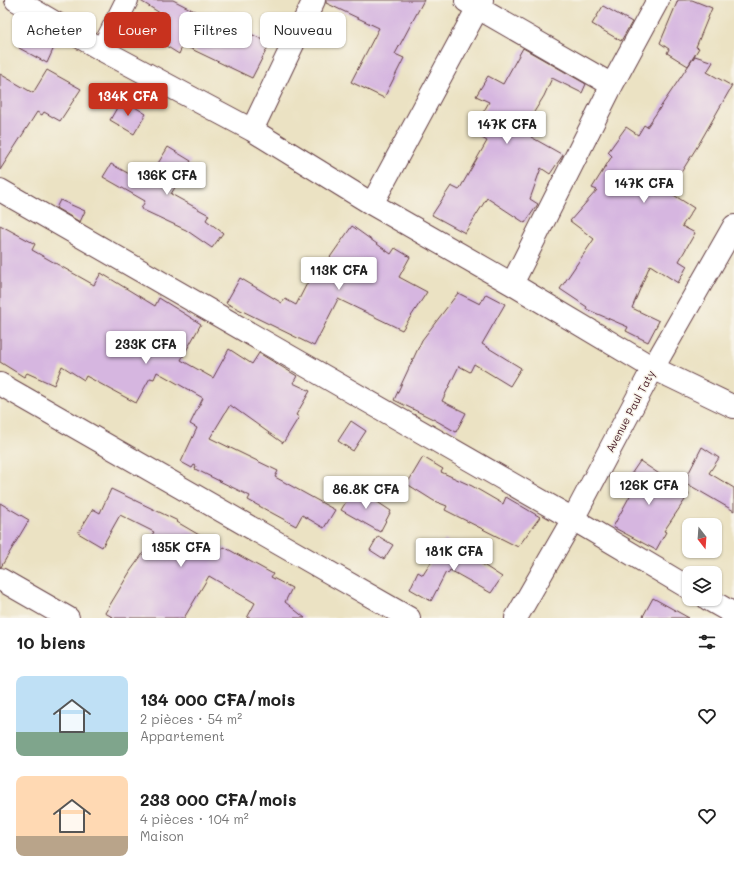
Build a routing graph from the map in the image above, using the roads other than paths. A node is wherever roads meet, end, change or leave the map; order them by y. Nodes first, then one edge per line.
1 (16, 0) edge
2 (127, 0) edge
3 (314, 0) edge
4 (658, 0) edge
5 (475, 2) edge
6 (102, 50) junction
7 (612, 85) junction
8 (252, 130) junction
9 (0, 190) edge
10 (372, 204) junction
11 (734, 226) edge
12 (512, 284) junction
13 (653, 368) junction
14 (0, 384) edge
15 (734, 407) edge
16 (573, 519) junction
17 (0, 579) edge
18 (682, 584) edge
19 (720, 606) edge
20 (734, 614) edge
21 (68, 618) edge
22 (409, 618) edge
23 (516, 618) edge

1 - 6 street
2 - 6 street
3 - 8 street
4 - 7 street
5 - 7 street
5 - 10 street
6 - 8 street
7 - 12 street
8 - 10 street
9 - 16 street
10 - 12 street
11 - 13 street, Avenue Paul Taty
12 - 13 street
13 - 15 street
13 - 16 street, Avenue Paul Taty
14 - 22 street
16 - 18 street
16 - 23 street, Avenue Paul Taty
17 - 21 street
19 - 20 street

